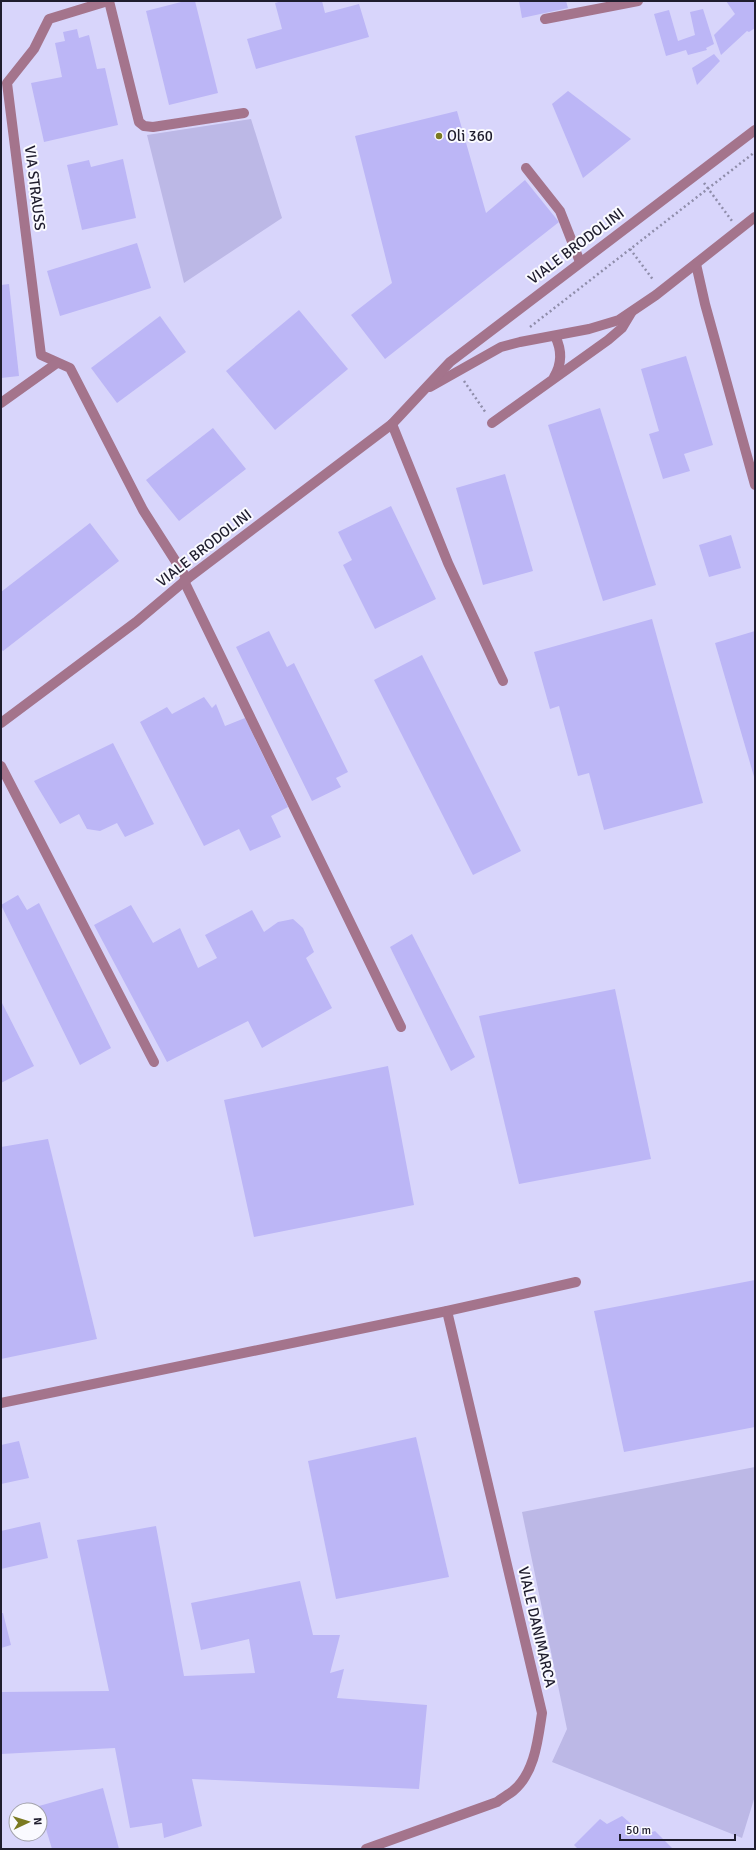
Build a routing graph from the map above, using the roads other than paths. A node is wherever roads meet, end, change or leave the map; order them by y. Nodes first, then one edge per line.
1 (108, 1) edge
2 (638, 1) edge
3 (545, 19) dead end
4 (244, 113) dead end
5 (755, 130) edge
6 (526, 168) dead end
7 (755, 216) edge
8 (580, 262) junction
9 (696, 264) junction
10 (632, 311) junction
11 (555, 336) junction
12 (57, 363) junction
13 (554, 377) junction
14 (422, 392) junction
15 (1, 403) edge
16 (492, 423) road end
17 (392, 424) junction
18 (755, 485) edge
19 (186, 580) junction
20 (503, 681) dead end
21 (1, 723) edge
22 (1, 766) edge
23 (402, 1027) dead end
24 (154, 1062) dead end
25 (576, 1282) dead end
26 (448, 1311) junction
27 (1, 1403) edge
28 (366, 1849) edge

1 - 4 street, VIA STRAUSS
1 - 12 street, VIA STRAUSS
2 - 3 street
5 - 8 street, VIALE BRODOLINI
6 - 8 street
7 - 9 street, VIALE BRODOLINI
8 - 14 street, VIALE BRODOLINI
9 - 10 street, VIALE BRODOLINI
9 - 18 street
10 - 11 street, VIALE BRODOLINI
10 - 13 street
11 - 13 street
11 - 14 street, VIALE BRODOLINI
12 - 15 street
12 - 19 street, VIA STRAUSS
13 - 16 street
14 - 17 street, VIALE BRODOLINI
17 - 19 street, VIALE BRODOLINI
17 - 20 street
19 - 21 street, VIALE BRODOLINI
19 - 23 street
22 - 24 street
25 - 26 street
26 - 27 street
26 - 28 street, VIALE DANIMARCA

